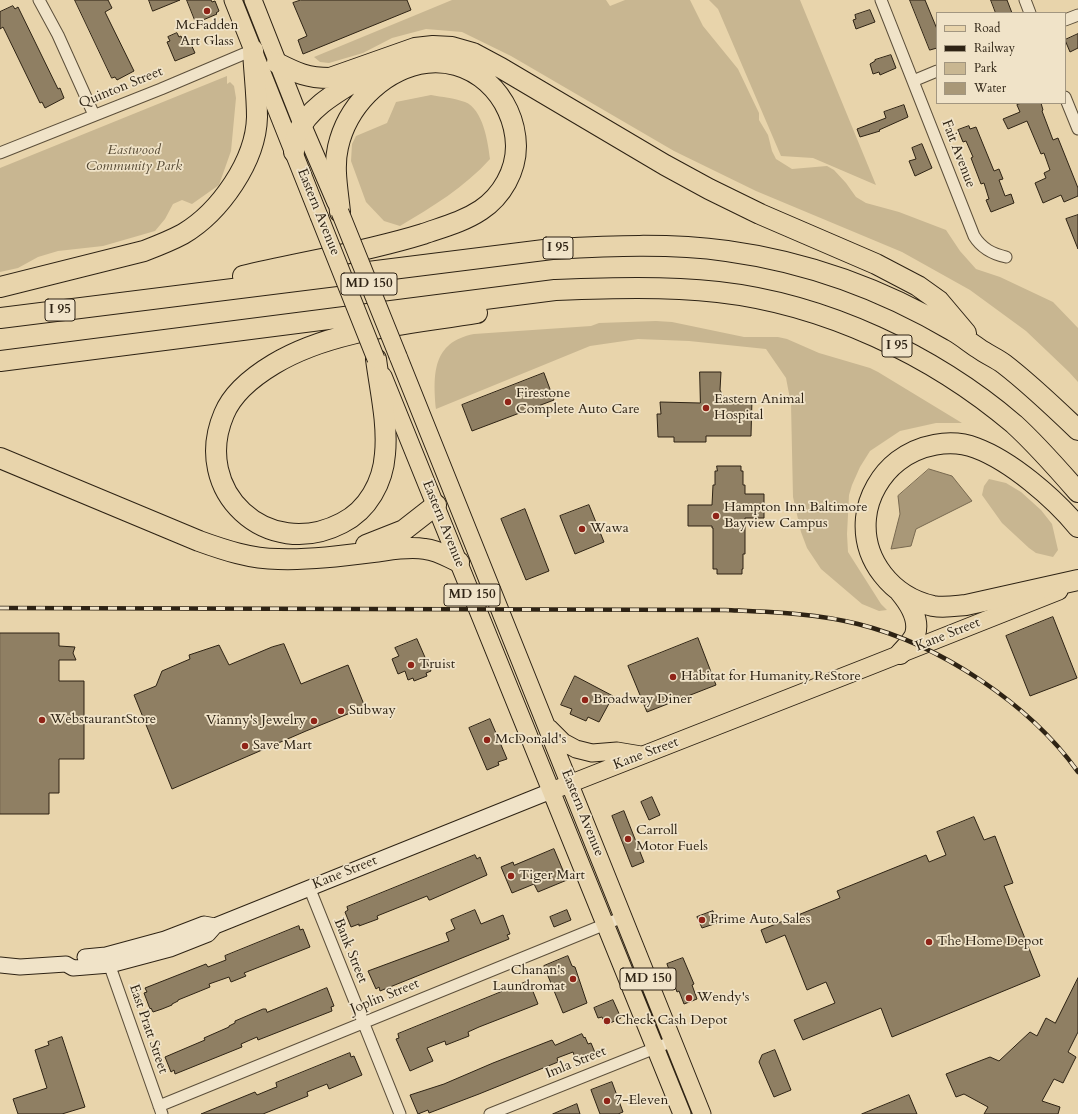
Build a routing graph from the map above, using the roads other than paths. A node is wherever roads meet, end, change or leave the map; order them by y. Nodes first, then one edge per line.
1 (39, 0) edge
2 (233, 0) edge
3 (254, 0) edge
4 (881, 0) edge
5 (1025, 0) edge
6 (1030, 12) edge
7 (1078, 14) edge
8 (1066, 20) edge
9 (253, 50) junction
10 (398, 54) junction
11 (277, 63) junction
12 (936, 71) edge
13 (913, 81) junction
14 (1066, 95) edge
15 (1066, 99) edge
16 (1078, 103) edge
17 (94, 116) junction
18 (302, 124) junction
19 (1078, 129) edge
20 (294, 152) junction
21 (0, 153) edge
22 (340, 212) junction
23 (1006, 257) dead end
24 (0, 287) edge
25 (672, 288) junction
26 (120, 303) junction
27 (0, 318) edge
28 (979, 349) junction
29 (376, 359) junction
30 (0, 361) edge
31 (1078, 430) edge
32 (0, 458) edge
33 (1078, 492) edge
34 (455, 496) junction
35 (436, 505) junction
36 (1078, 527) edge
37 (336, 556) junction
38 (459, 562) junction
39 (1078, 580) edge
40 (1078, 583) edge
41 (900, 592) junction
42 (900, 654) junction
43 (547, 726) junction
44 (643, 755) junction
45 (570, 783) junction
46 (551, 791) junction
47 (309, 887) junction
48 (623, 917) junction
49 (605, 924) junction
50 (108, 960) junction
51 (0, 965) edge
52 (363, 1023) junction
53 (673, 1041) junction
54 (655, 1048) junction
55 (160, 1110) edge
56 (400, 1114) edge
57 (490, 1114) edge
58 (682, 1114) edge
59 (702, 1114) edge

1 - 17 street
2 - 9 main road, Eastern Avenue / MD 150
3 - 11 main road, Eastern Avenue / MD 150
4 - 13 street, Fait Avenue
5 - 6 street
7 - 8 street
9 - 17 street, Quinton Street
9 - 20 main road, Eastern Avenue / MD 150
9 - 24 highway
10 - 11 highway
10 - 18 highway
10 - 28 highway
11 - 18 main road, Eastern Avenue / MD 150
12 - 13 street
13 - 23 street, Fait Avenue
14 - 16 street
15 - 19 street
17 - 21 street, Quinton Street
18 - 20 highway
18 - 22 main road, Eastern Avenue / MD 150
20 - 29 main road, Eastern Avenue / MD 150, bridge
22 - 26 highway
22 - 34 main road, Eastern Avenue / MD 150, bridge
25 - 29 highway
25 - 30 highway, I 95
25 - 33 highway, I 95
26 - 27 highway, I 95
26 - 28 highway, I 95
28 - 31 highway, I 95
29 - 35 main road, Eastern Avenue / MD 150
32 - 37 highway
34 - 35 main road
34 - 43 main road, Eastern Avenue / MD 150
35 - 37 highway
35 - 38 main road, Eastern Avenue / MD 150
36 - 41 highway
37 - 38 highway
38 - 46 main road, Eastern Avenue / MD 150
39 - 41 highway
40 - 42 main road, Kane Street
41 - 42 highway
42 - 44 main road, Kane Street
43 - 44 main road
43 - 45 main road, Eastern Avenue / MD 150
44 - 45 main road, Kane Street
45 - 46 main road, Kane Street
45 - 48 main road, Eastern Avenue / MD 150
46 - 47 main road, Kane Street
46 - 49 main road, Eastern Avenue / MD 150
47 - 50 main road, Kane Street
47 - 52 street, Bank Street
48 - 49 street, Joplin Street
48 - 53 main road, Eastern Avenue / MD 150
49 - 52 street, Joplin Street
49 - 54 main road, Eastern Avenue / MD 150
50 - 51 main road, Kane Street
50 - 55 street, East Pratt Street
52 - 55 street, Joplin Street
52 - 56 street, Bank Street
53 - 54 street, Imla Street
53 - 59 main road, Eastern Avenue / MD 150
54 - 57 street, Imla Street
54 - 58 main road, Eastern Avenue / MD 150

